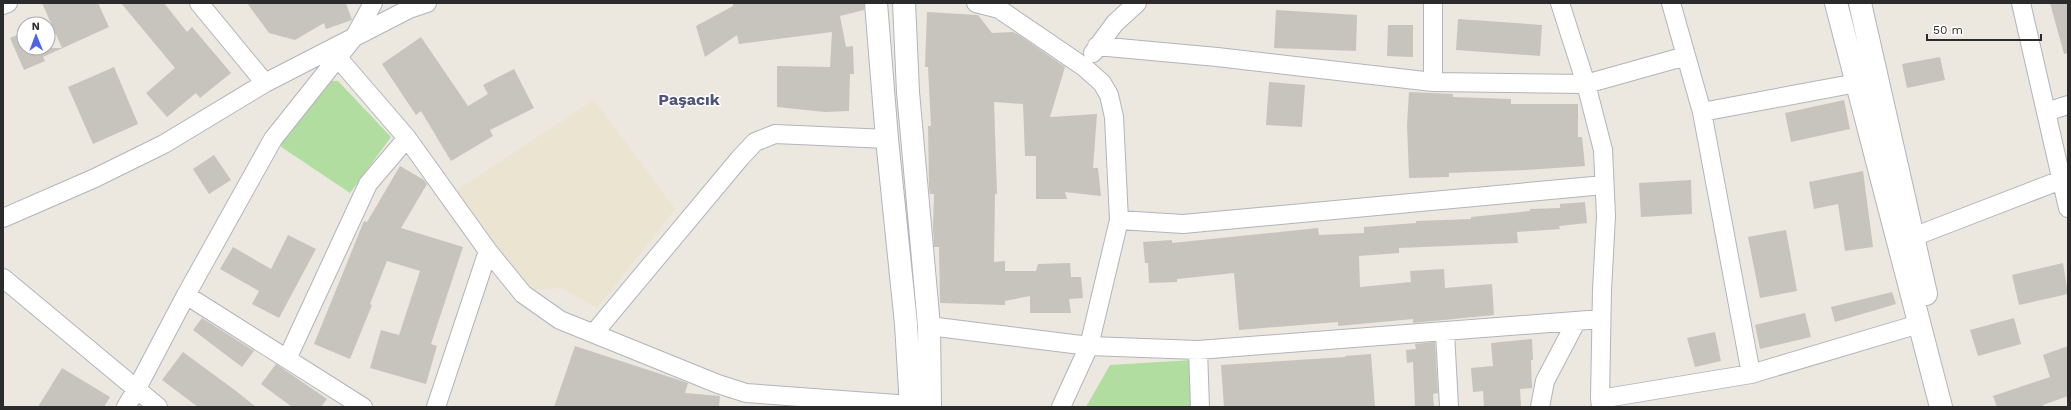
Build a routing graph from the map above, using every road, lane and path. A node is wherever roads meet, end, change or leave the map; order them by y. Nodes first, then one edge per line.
1 (8, 3) edge
2 (199, 3) edge
3 (373, 3) edge
4 (426, 3) edge
5 (876, 3) edge
6 (904, 3) edge
7 (976, 3) edge
8 (1136, 3) edge
9 (1433, 3) edge
10 (1560, 3) edge
11 (1671, 3) edge
12 (1836, 3) edge
13 (1860, 3) edge
14 (2021, 3) edge
15 (3, 5) edge
16 (999, 6) edge
17 (355, 36) junction
18 (1097, 46) junction
19 (1686, 56) junction
20 (338, 58) junction
21 (1084, 67) junction
22 (1433, 82) junction
23 (265, 83) junction
24 (1857, 83) junction
25 (1586, 84) junction
26 (2068, 105) edge
27 (1702, 112) junction
28 (2046, 112) junction
29 (407, 138) junction
30 (887, 139) junction
31 (2061, 180) junction
32 (1604, 186) junction
33 (2068, 208) edge
34 (3, 218) edge
35 (1119, 220) junction
36 (1913, 237) junction
37 (488, 251) junction
38 (7, 287) edge
39 (186, 295) junction
40 (1601, 319) junction
41 (1576, 322) junction
42 (1919, 324) junction
43 (929, 326) junction
44 (1445, 332) junction
45 (594, 333) junction
46 (1089, 346) junction
47 (1198, 350) junction
48 (287, 359) junction
49 (1751, 374) junction
50 (136, 390) junction
51 (745, 400) edge
52 (1600, 403) edge
53 (918, 406) edge
54 (126, 407) edge
55 (158, 407) edge
56 (363, 407) edge
57 (436, 407) edge
58 (1061, 407) edge
59 (1200, 407) edge
60 (1449, 407) edge
61 (1540, 407) edge
62 (1941, 407) edge
63 (1957, 407) edge

1 - 15 street
2 - 23 street
3 - 17 street
4 - 17 street
5 - 30 main road
6 - 43 main road
7 - 16 street
8 - 18 street
9 - 22 street
10 - 25 street
11 - 19 street
12 - 24 main road
13 - 36 main road
14 - 28 street
16 - 21 street
17 - 20 street
17 - 23 street
18 - 21 street
18 - 22 street
19 - 25 street
19 - 27 street
20 - 29 street
20 - 39 street
21 - 35 street
22 - 25 street
23 - 34 street
24 - 27 street
24 - 42 main road
25 - 32 street
26 - 28 street
27 - 49 street
28 - 31 street
29 - 37 street
29 - 48 street
30 - 45 street
30 - 53 main road
31 - 33 street
31 - 36 street
32 - 35 street
32 - 40 street
35 - 46 street
36 - 63 main road
37 - 45 street
37 - 57 street
38 - 50 street
39 - 48 street
39 - 50 street
40 - 41 street
40 - 52 street
41 - 44 street
41 - 61 street
42 - 49 street
42 - 62 main road
43 - 46 street
43 - 53 main road
44 - 47 street
44 - 60 street
45 - 51 street
46 - 47 street
46 - 58 street
47 - 59 street
48 - 56 street
49 - 52 street
50 - 54 street
50 - 55 street
51 - 53 street

